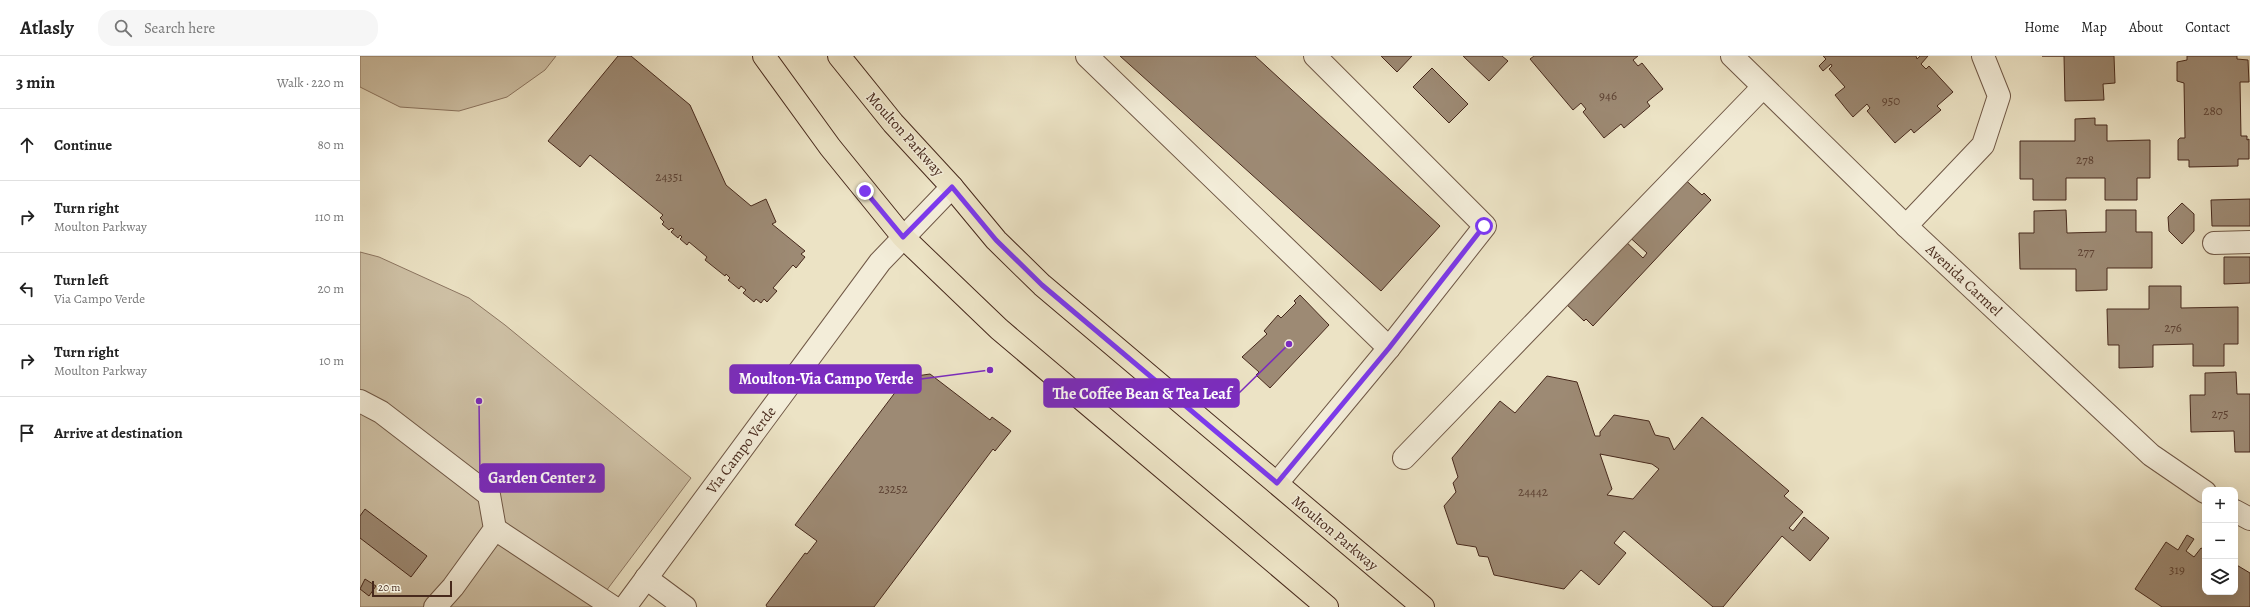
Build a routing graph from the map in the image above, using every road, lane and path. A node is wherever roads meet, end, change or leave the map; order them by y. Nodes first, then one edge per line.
1 (764, 56) edge
2 (839, 56) edge
3 (1087, 56) edge
4 (1315, 56) edge
5 (1732, 56) edge
6 (1983, 56) edge
7 (1763, 87) junction
8 (952, 187) junction
9 (1906, 226) junction
10 (903, 237) junction
11 (2250, 242) edge
12 (2214, 243) dead end
13 (1389, 348) junction
14 (360, 400) edge
15 (1404, 458) dead end
16 (1277, 483) junction
17 (2202, 490) edge
18 (2238, 513) edge
19 (2250, 519) edge
20 (495, 529) junction
21 (646, 578) junction
22 (435, 607) edge
23 (613, 607) edge
24 (625, 607) edge
25 (685, 607) edge
26 (1327, 607) edge
27 (1423, 607) edge

1 - 10 main road
2 - 8 main road, Moulton Parkway
3 - 13 street
4 - 13 street
5 - 7 street, Avenida Carmel
6 - 9 street
7 - 9 street, Avenida Carmel
7 - 15 street
8 - 10 street, Via Campo Verde
8 - 16 main road, Moulton Parkway
9 - 17 street, Avenida Carmel
10 - 21 street, Via Campo Verde
10 - 26 main road
11 - 12 street
13 - 16 street
14 - 20 street
16 - 27 main road, Moulton Parkway
18 - 19 street
20 - 22 street
20 - 23 street
21 - 24 street, Via Campo Verde
21 - 25 street

